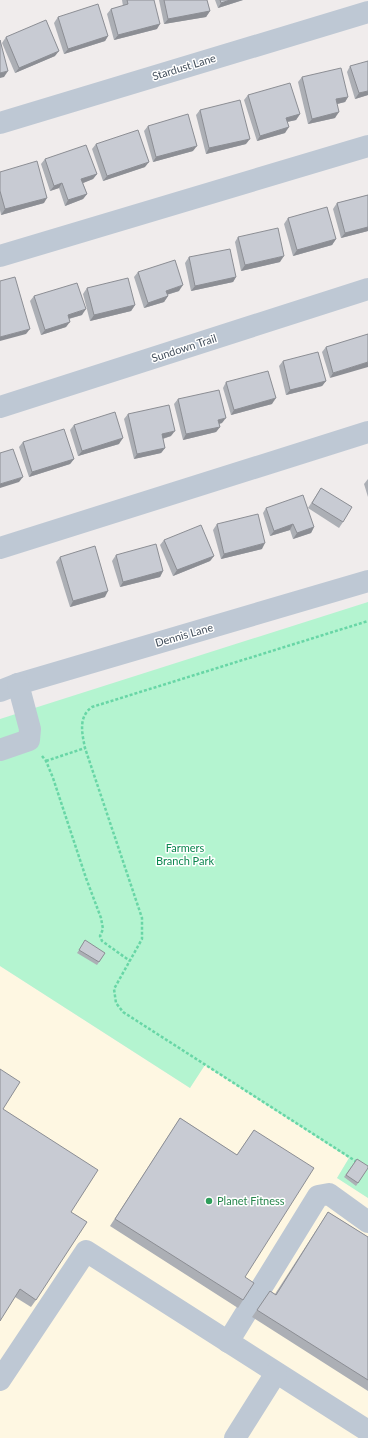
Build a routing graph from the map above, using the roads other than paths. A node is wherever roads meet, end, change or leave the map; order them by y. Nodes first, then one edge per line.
1 (368, 12) edge
2 (0, 123) edge
3 (368, 146) edge
4 (0, 256) edge
5 (368, 289) edge
6 (0, 407) edge
7 (368, 432) edge
8 (0, 548) edge
9 (368, 581) edge
10 (5, 689) edge
11 (0, 750) edge
12 (368, 1222) edge
13 (228, 1342) junction
14 (276, 1373) junction
15 (0, 1380) edge
16 (368, 1431) edge
17 (235, 1438) edge

1 - 2 street, Stardust Lane
3 - 4 street
5 - 6 street, Sundown Trail
7 - 8 street
9 - 10 street, Dennis Lane
10 - 11 street
12 - 13 street
13 - 14 street
13 - 15 street
14 - 16 street
14 - 17 street

